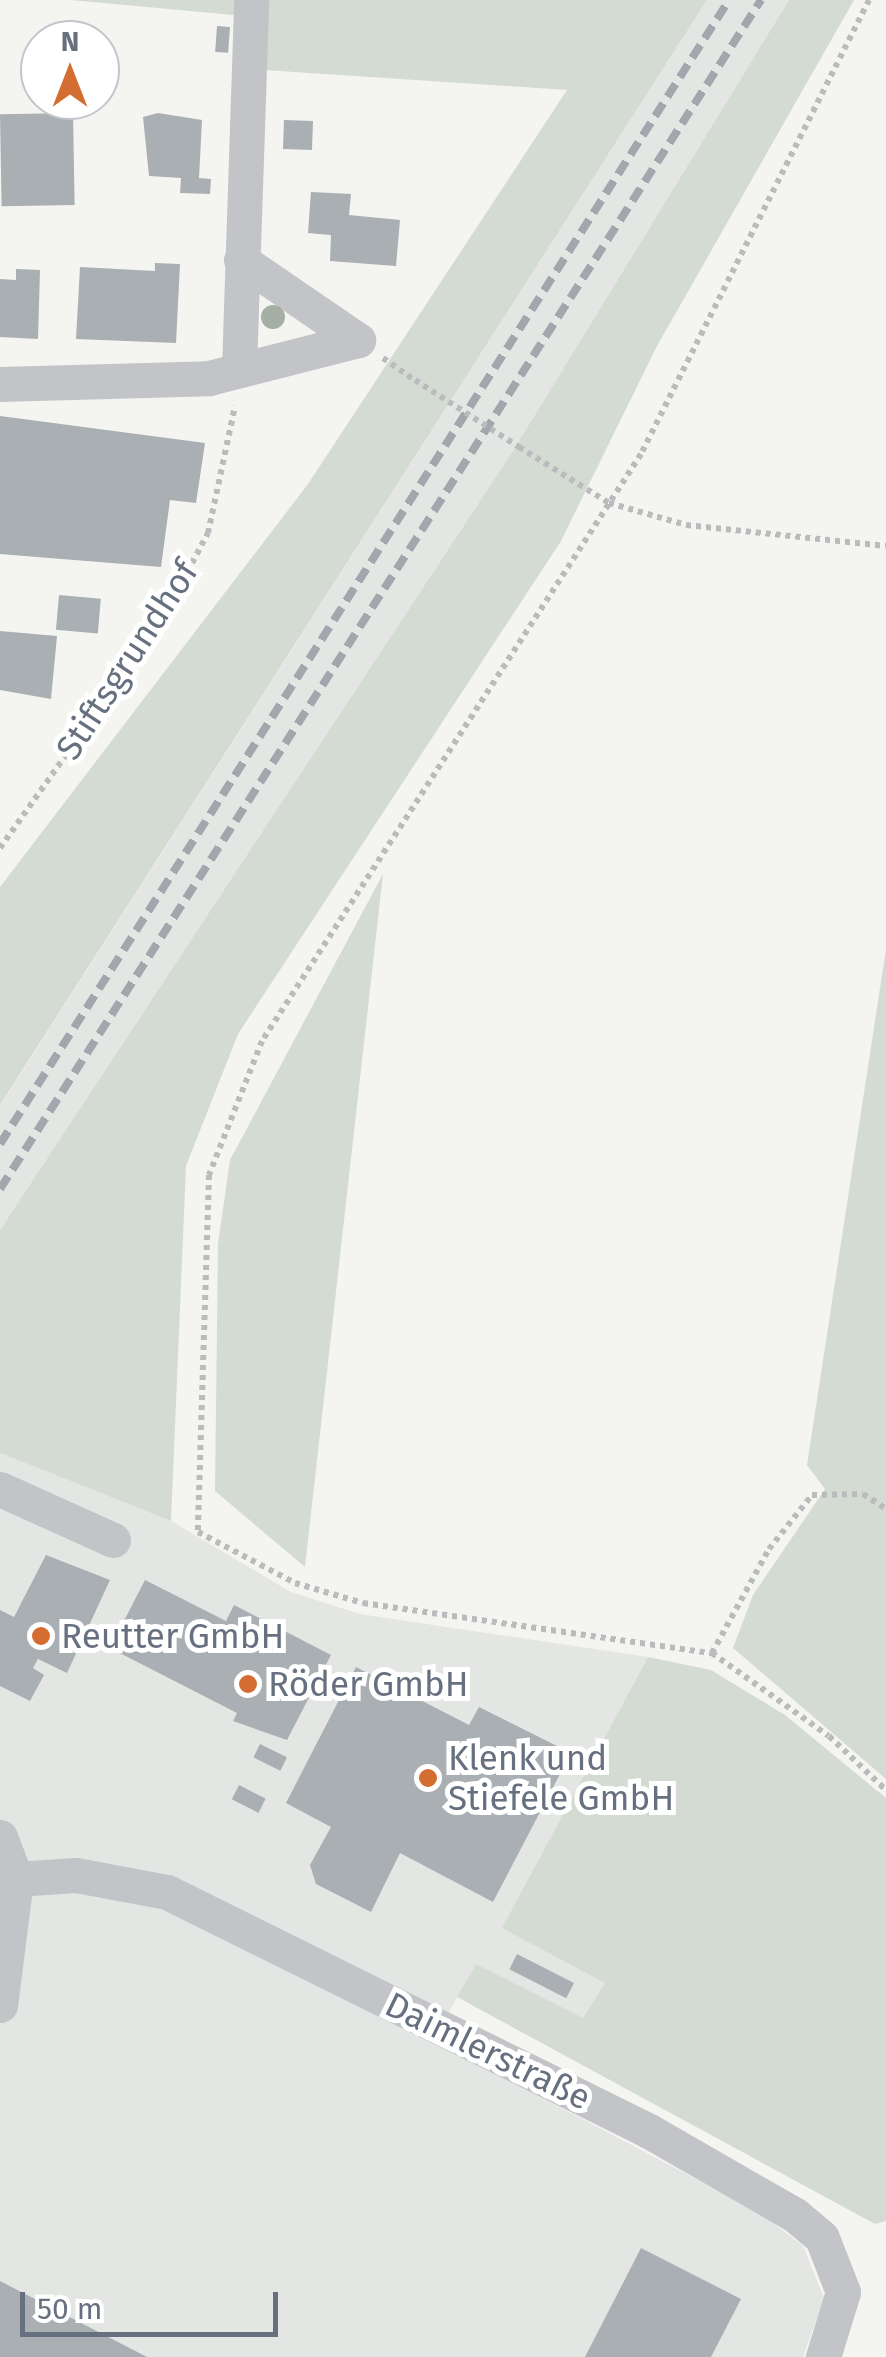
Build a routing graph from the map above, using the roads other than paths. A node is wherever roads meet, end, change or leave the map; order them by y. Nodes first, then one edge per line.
1 (252, 0) edge
2 (241, 260) junction
3 (240, 369) junction
4 (0, 384) edge
5 (0, 1489) edge
6 (113, 1540) dead end
7 (0, 1837) edge
8 (16, 1879) junction
9 (0, 2005) edge
10 (823, 2357) edge

1 - 2 street
2 - 3 street
2 - 3 street
3 - 4 street
5 - 6 street
7 - 8 street
8 - 9 street
8 - 10 street, Daimlerstraße

